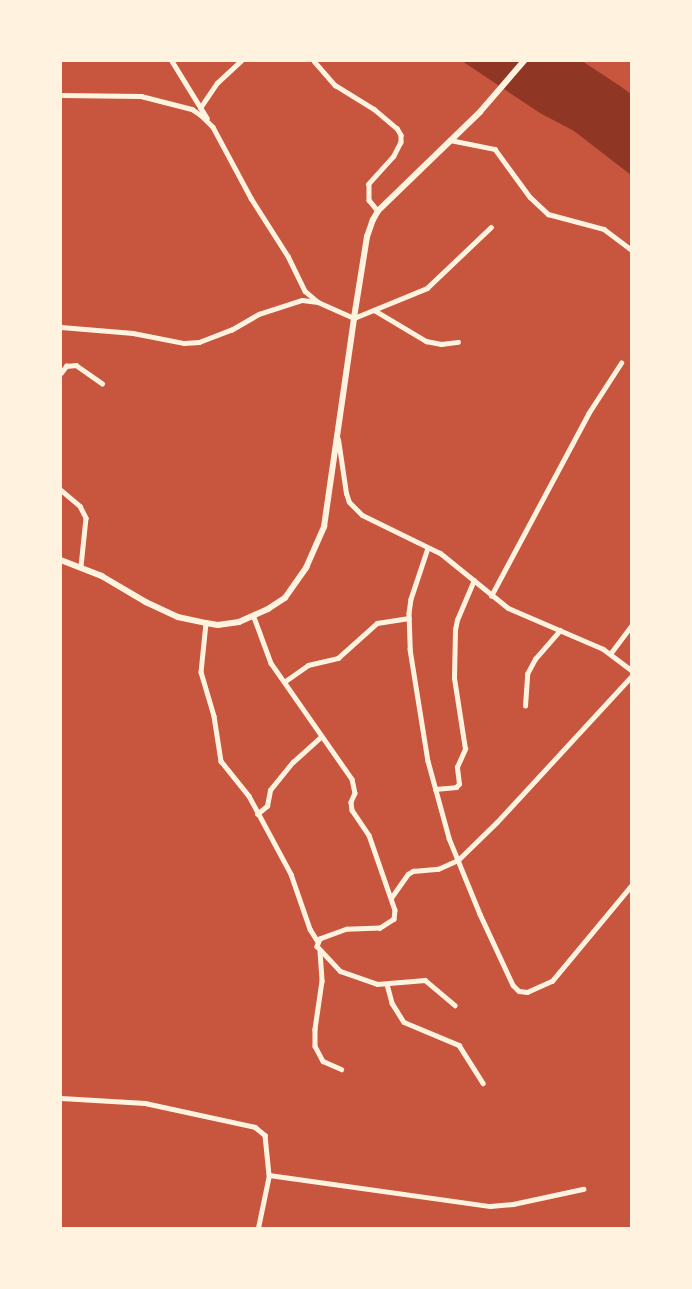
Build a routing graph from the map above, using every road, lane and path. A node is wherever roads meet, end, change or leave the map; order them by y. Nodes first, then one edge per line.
1 (172, 61) edge
2 (241, 61) edge
3 (314, 61) edge
4 (524, 61) edge
5 (61, 95) edge
6 (200, 108) junction
7 (213, 127) junction
8 (450, 140) junction
9 (378, 210) junction
10 (491, 227) dead end
11 (631, 249) edge
12 (318, 302) junction
13 (374, 310) junction
14 (354, 318) junction
15 (61, 327) edge
16 (458, 342) dead end
17 (621, 363) dead end
18 (61, 373) edge
19 (102, 383) dead end
20 (337, 436) junction
21 (61, 490) edge
22 (428, 548) junction
23 (61, 560) edge
24 (81, 566) junction
25 (474, 580) junction
26 (491, 596) junction
27 (254, 616) junction
28 (409, 618) junction
29 (206, 623) junction
30 (631, 626) edge
31 (560, 630) junction
32 (610, 654) junction
33 (631, 670) edge
34 (631, 677) edge
35 (284, 682) junction
36 (525, 706) dead end
37 (321, 737) junction
38 (435, 789) junction
39 (257, 814) junction
40 (458, 860) junction
41 (631, 886) edge
42 (390, 898) junction
43 (318, 942) junction
44 (320, 950) junction
45 (386, 984) junction
46 (456, 1005) dead end
47 (341, 1069) dead end
48 (483, 1083) dead end
49 (61, 1098) edge
50 (269, 1174) junction
51 (583, 1189) dead end
52 (258, 1228) edge

1 - 6 street
2 - 6 street
3 - 9 street
4 - 8 main road
5 - 7 street
6 - 7 street
7 - 12 street
8 - 9 main road
8 - 11 street
9 - 14 main road
10 - 13 street
12 - 14 street
12 - 15 street
13 - 14 street
13 - 16 street
14 - 20 main road
17 - 26 street
18 - 19 street
20 - 22 street
20 - 27 main road
21 - 24 street
22 - 25 street
22 - 28 street
23 - 24 main road
24 - 29 main road
25 - 26 street
25 - 38 street
26 - 31 street
27 - 29 main road
27 - 35 street
28 - 35 street
28 - 38 street
29 - 39 street
30 - 32 street
31 - 32 street
31 - 36 street
32 - 33 street
34 - 40 street
35 - 37 street
37 - 39 street
37 - 42 street
38 - 40 street
39 - 43 street
40 - 41 street
40 - 42 street
42 - 43 street
43 - 44 street
44 - 45 street
44 - 47 street
45 - 46 street
45 - 48 street
49 - 50 street
50 - 51 street
50 - 52 street

